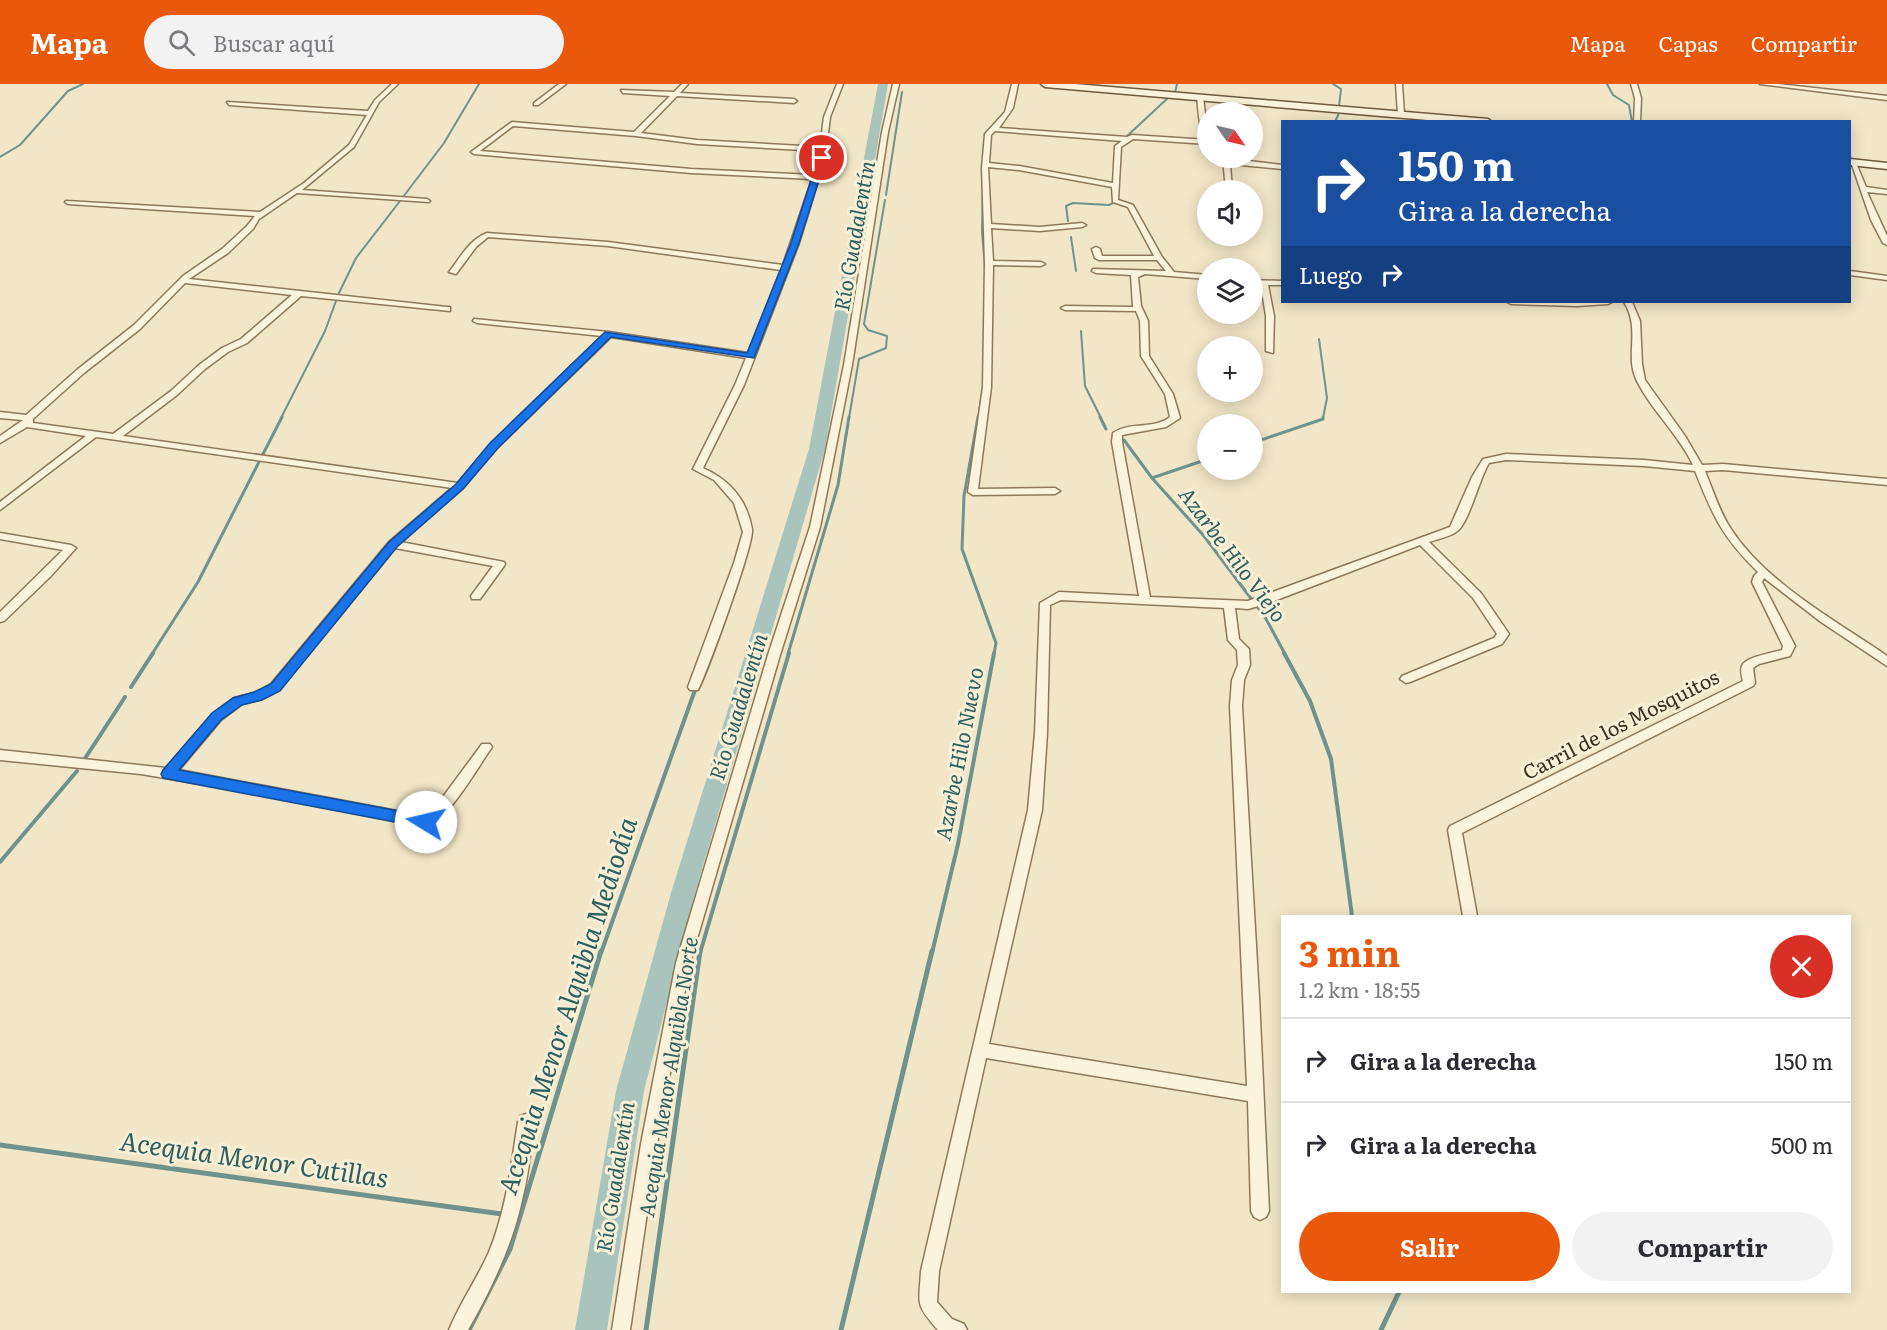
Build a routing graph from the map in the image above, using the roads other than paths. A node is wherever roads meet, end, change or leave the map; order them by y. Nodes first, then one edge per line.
1 (395, 84) edge
2 (562, 84) edge
3 (685, 84) edge
4 (840, 84) edge
5 (896, 84) edge
6 (1015, 84) edge
7 (1045, 84) edge
8 (1399, 84) edge
9 (1634, 84) edge
10 (1763, 84) edge
11 (1099, 86) edge
12 (623, 91) dead end
13 (675, 96) junction
14 (1200, 97) junction
15 (1887, 98) edge
16 (794, 101) dead end
17 (1201, 102) edge
18 (229, 103) dead end
19 (536, 104) dead end
20 (370, 113) junction
21 (1401, 114) junction
22 (1466, 120) edge
23 (1637, 120) edge
24 (993, 129) junction
25 (636, 134) junction
26 (1125, 139) junction
27 (1197, 141) edge
28 (823, 149) junction
29 (1851, 162) edge
30 (986, 165) junction
31 (1263, 165) edge
32 (1887, 166) edge
33 (1281, 167) edge
34 (816, 177) junction
35 (1116, 185) junction
36 (1863, 189) junction
37 (294, 191) junction
38 (1887, 192) edge
39 (427, 201) dead end
40 (68, 202) dead end
41 (262, 214) junction
42 (1875, 220) junction
43 (1887, 222) edge
44 (1082, 225) dead end
45 (988, 226) junction
46 (1887, 243) edge
47 (1096, 249) dead end
48 (1159, 258) junction
49 (989, 263) junction
50 (1041, 264) dead end
51 (785, 268) junction
52 (1096, 271) dead end
53 (453, 272) dead end
54 (1137, 273) junction
55 (1851, 273) edge
56 (1172, 274) junction
57 (1197, 276) edge
58 (1887, 278) edge
59 (184, 281) junction
60 (1264, 282) joint
61 (1281, 283) edge
62 (298, 294) junction
63 (1544, 303) edge
64 (1592, 303) edge
65 (1629, 303) edge
66 (1065, 308) dead end
67 (447, 309) dead end
68 (1138, 309) junction
69 (477, 321) dead end
70 (609, 334) junction
71 (1270, 351) dead end
72 (751, 356) junction
73 (0, 415) edge
74 (28, 420) junction
75 (93, 435) junction
76 (114, 438) junction
77 (0, 440) edge
78 (1698, 468) junction
79 (1887, 482) edge
80 (459, 486) junction
81 (1055, 491) dead end
82 (0, 507) edge
83 (0, 536) edge
84 (1422, 541) junction
85 (393, 544) junction
86 (1765, 573) junction
87 (476, 597) dead end
88 (1145, 600) junction
89 (1229, 604) junction
90 (0, 618) edge
91 (1887, 662) edge
92 (1406, 679) dead end
93 (694, 687) dead end
94 (486, 747) dead end
95 (0, 755) edge
96 (168, 774) junction
97 (1470, 915) edge
98 (981, 1050) junction
99 (1256, 1095) junction
100 (526, 1122) dead end
101 (1260, 1211) dead end
102 (458, 1330) edge
103 (621, 1330) edge
104 (958, 1330) edge

1 - 20 street
2 - 19 street
3 - 13 street
4 - 28 street
5 - 103 street
6 - 24 street
7 - 11 main road
8 - 21 street
9 - 23 street
10 - 15 street
11 - 14 main road
12 - 13 street
13 - 16 street
13 - 25 street
14 - 17 street
14 - 21 main road
18 - 20 street
20 - 37 street
21 - 22 main road
24 - 26 street
24 - 30 street
25 - 28 street
25 - 34 street
26 - 27 street
26 - 35 street
28 - 34 street
29 - 32 main road
29 - 36 street
30 - 35 street
30 - 45 street
31 - 33 street
34 - 51 street
35 - 48 street
36 - 38 street
36 - 42 street
37 - 39 street
37 - 41 street
40 - 41 street
41 - 59 street
42 - 43 street
42 - 46 street
44 - 45 street
45 - 49 street
47 - 48 street
48 - 56 street
49 - 50 street
49 - 81 street
51 - 53 street
51 - 72 street
52 - 54 street
54 - 56 street
54 - 68 street
55 - 58 street
56 - 57 street
59 - 62 street
59 - 74 street
60 - 61 street
60 - 71 street
62 - 67 street
62 - 76 street
63 - 64 street
65 - 78 street
66 - 68 street
68 - 88 street
69 - 70 street
70 - 72 street
70 - 80 street
72 - 93 street
73 - 74 street
74 - 75 street
74 - 77 street
75 - 76 street
75 - 82 street
76 - 80 street
78 - 79 street
78 - 84 street
78 - 86 street
80 - 85 street
83 - 90 street
84 - 89 street
84 - 92 street
85 - 87 street
85 - 96 street
86 - 91 street
86 - 97 street, Carril de los Mosquitos
88 - 89 street
88 - 98 street
89 - 99 street
94 - 96 street
95 - 96 street
98 - 99 street
98 - 104 street
99 - 101 street
100 - 102 street

